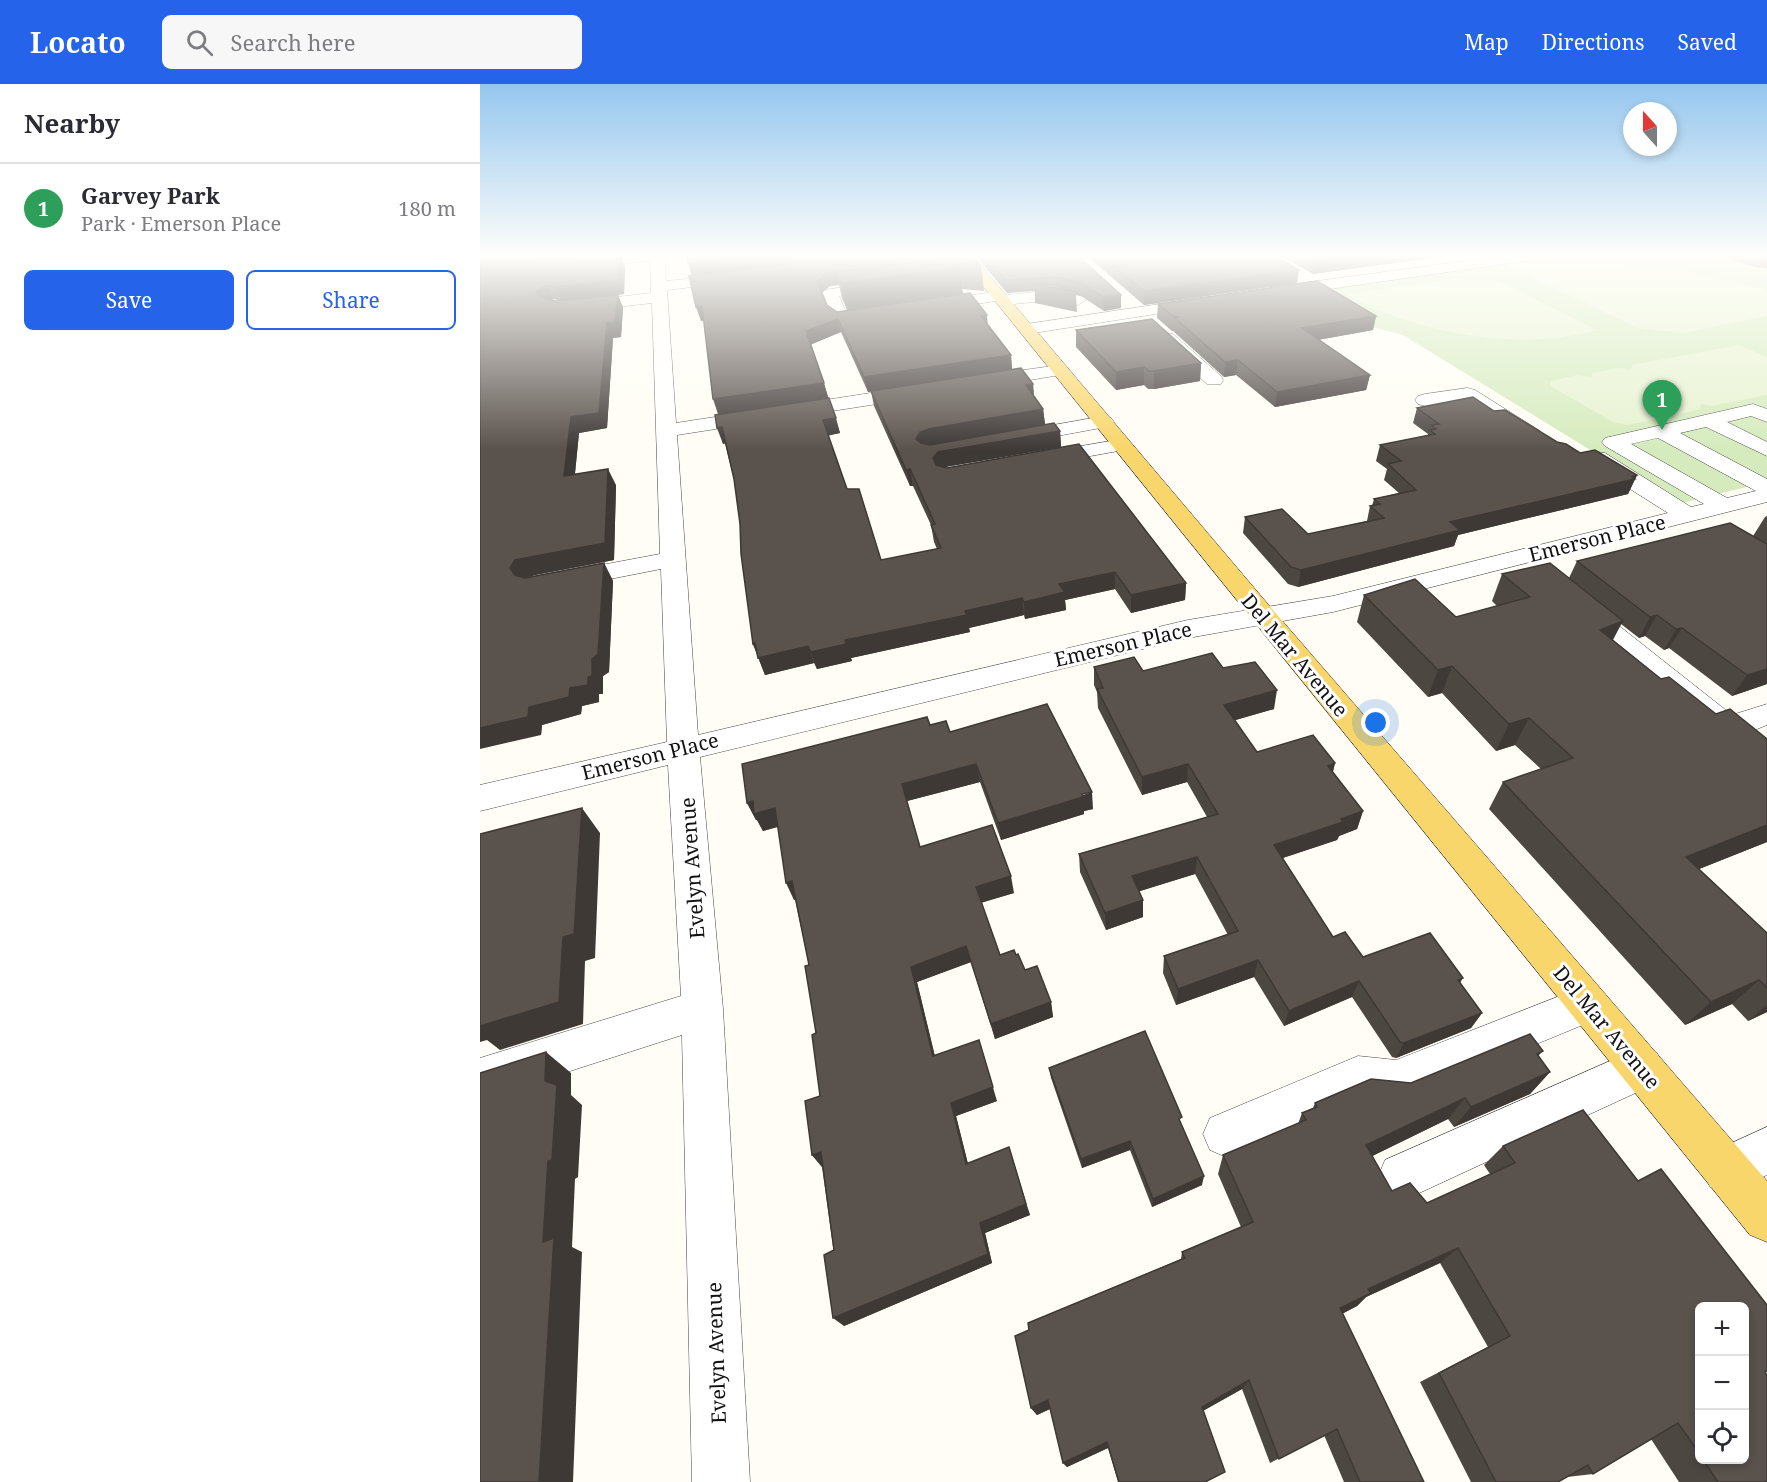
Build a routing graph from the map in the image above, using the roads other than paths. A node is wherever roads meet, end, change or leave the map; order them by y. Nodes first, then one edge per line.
1 (660, 320) edge
2 (1020, 320) edge
3 (1084, 320) edge
4 (1147, 320) edge
5 (1027, 329) junction
6 (1060, 370) junction
7 (1214, 380) dead end
8 (968, 384) edge
9 (933, 390) edge
10 (1425, 400) dead end
11 (1088, 403) junction
12 (1068, 406) dead end
13 (1042, 411) edge
14 (1767, 417) edge
15 (1708, 420) junction
16 (1104, 422) junction
17 (1057, 430) junction
18 (666, 431) junction
19 (1661, 431) junction
20 (1000, 441) edge
21 (1122, 445) junction
22 (1549, 445) edge
23 (1767, 450) edge
24 (1579, 455) edge
25 (1017, 464) edge
26 (1767, 488) edge
27 (1767, 495) edge
28 (1724, 506) junction
29 (1690, 514) junction
30 (1723, 532) edge
31 (1519, 558) junction
32 (674, 559) junction
33 (536, 585) edge
34 (1262, 615) junction
35 (1767, 714) edge
36 (1727, 728) junction
37 (683, 748) junction
38 (1767, 760) edge
39 (480, 798) edge
40 (1588, 1004) junction
41 (702, 1009) junction
42 (1642, 1068) junction
43 (480, 1079) edge
44 (1226, 1134) dead end
45 (1767, 1150) edge
46 (1727, 1170) junction
47 (1402, 1177) dead end
48 (1767, 1218) edge
49 (721, 1482) edge

1 - 18 street, Evelyn Avenue
2 - 5 main road, Del Mar Avenue
3 - 5 street
4 - 7 street
5 - 6 main road, Del Mar Avenue
6 - 8 street
6 - 11 main road, Del Mar Avenue
9 - 18 street
10 - 22 street
11 - 12 street
11 - 16 main road, Del Mar Avenue
13 - 17 street
14 - 15 street
15 - 19 street
15 - 23 street
16 - 17 street
16 - 21 main road, Del Mar Avenue
17 - 20 street
18 - 32 street, Evelyn Avenue
19 - 26 street
19 - 28 street
21 - 25 street
21 - 34 main road, Del Mar Avenue
24 - 29 street
27 - 28 street, Emerson Place
28 - 29 street, Emerson Place
29 - 30 street
29 - 31 street, Emerson Place
31 - 34 street, Emerson Place
31 - 36 street
32 - 33 street
32 - 37 street, Evelyn Avenue
34 - 37 street, Emerson Place
34 - 40 main road, Del Mar Avenue
35 - 36 street
36 - 38 street
37 - 39 street, Emerson Place
37 - 41 street, Evelyn Avenue
40 - 42 main road, Del Mar Avenue
40 - 44 street
41 - 43 street
41 - 49 street, Evelyn Avenue
42 - 46 main road, Del Mar Avenue
42 - 47 street
45 - 46 street
46 - 48 main road, Del Mar Avenue

